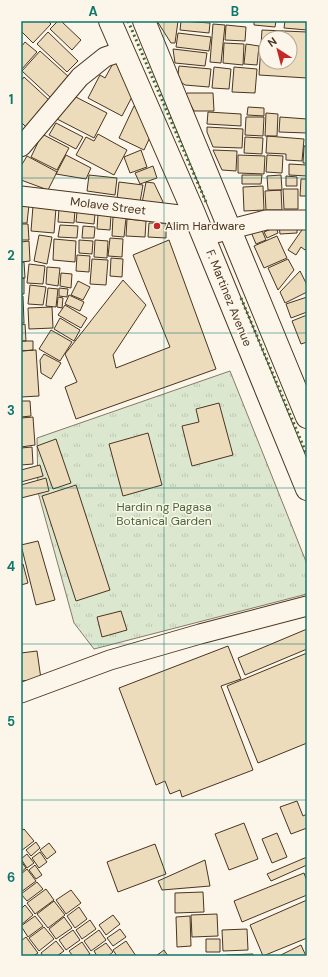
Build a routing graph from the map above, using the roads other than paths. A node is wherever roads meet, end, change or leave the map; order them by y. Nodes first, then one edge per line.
1 (110, 21) edge
2 (144, 21) edge
3 (123, 51) junction
4 (21, 147) edge
5 (21, 196) edge
6 (194, 211) junction
7 (307, 220) edge
8 (230, 229) junction
9 (204, 236) junction
10 (307, 417) edge
11 (307, 489) edge
12 (307, 606) edge
13 (21, 693) edge

1 - 3 main road, F. Martinez Avenue
2 - 8 main road
3 - 4 street
3 - 6 main road, F. Martinez Avenue
5 - 6 street, Molave Street
6 - 9 main road, F. Martinez Avenue
7 - 8 street
8 - 9 street
8 - 10 main road
9 - 11 main road, F. Martinez Avenue
12 - 13 street

